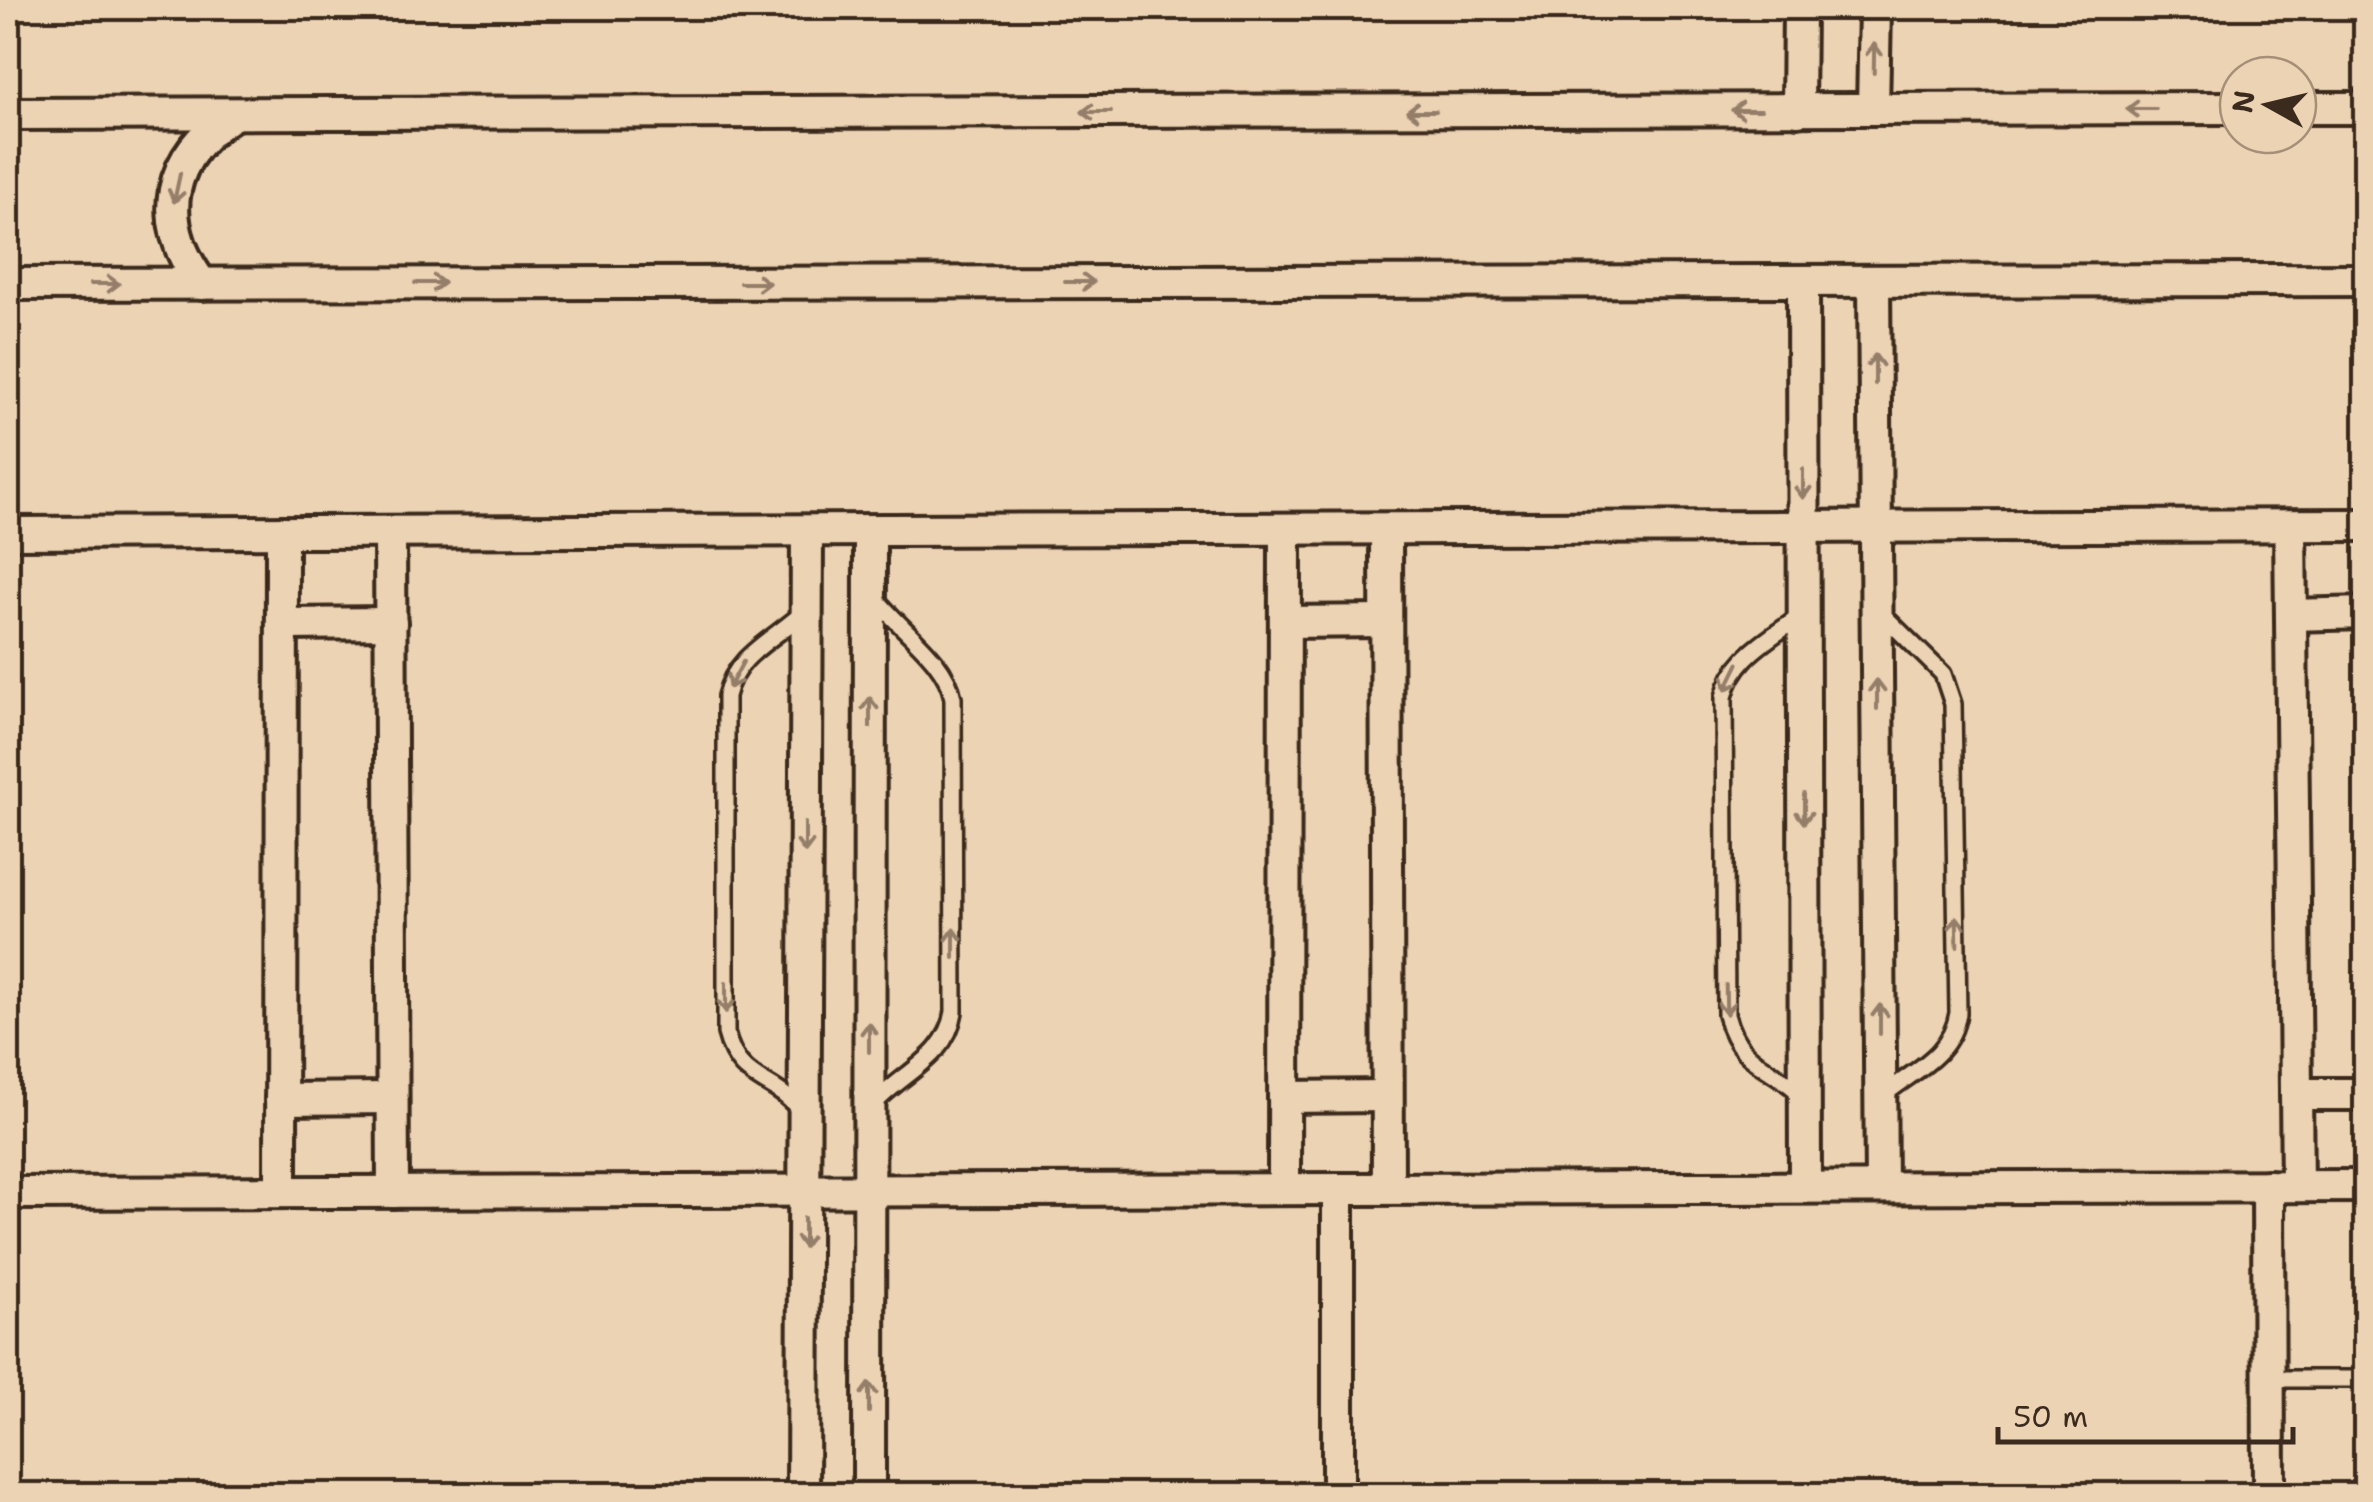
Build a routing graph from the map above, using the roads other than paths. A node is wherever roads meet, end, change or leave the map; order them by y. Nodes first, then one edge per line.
1 (1799, 8) edge
2 (1875, 8) edge
3 (2218, 108) edge
4 (2318, 108) edge
5 (2366, 108) edge
6 (1798, 110) junction
7 (1873, 110) junction
8 (8, 114) edge
9 (234, 114) junction
10 (2366, 280) edge
11 (1874, 281) junction
12 (1803, 282) junction
13 (8, 284) edge
14 (202, 284) junction
15 (2366, 525) edge
16 (2290, 526) junction
17 (1876, 527) junction
18 (1803, 528) junction
19 (1285, 529) junction
20 (1386, 529) junction
21 (870, 530) junction
22 (807, 531) junction
23 (282, 532) junction
24 (390, 532) junction
25 (8, 533) edge
26 (870, 592) junction
27 (1877, 609) junction
28 (806, 610) junction
29 (1804, 614) junction
30 (2366, 614) edge
31 (2291, 615) junction
32 (1285, 622) junction
33 (1386, 622) junction
34 (391, 623) junction
35 (282, 624) junction
36 (2296, 1094) junction
37 (2366, 1094) edge
38 (1388, 1096) junction
39 (1284, 1097) junction
40 (1805, 1097) junction
41 (392, 1098) junction
42 (1880, 1098) junction
43 (282, 1099) junction
44 (869, 1109) junction
45 (804, 1118) junction
46 (2282, 1186) junction
47 (2366, 1186) edge
48 (1806, 1187) junction
49 (1881, 1187) junction
50 (1388, 1188) junction
51 (1284, 1189) junction
52 (1338, 1189) junction
53 (804, 1190) junction
54 (869, 1190) junction
55 (281, 1192) junction
56 (393, 1192) junction
57 (8, 1193) edge
58 (2269, 1379) junction
59 (2366, 1379) edge
60 (803, 1494) edge
61 (869, 1494) edge
62 (1338, 1494) edge
63 (2270, 1494) edge

1 - 6 street
7 -> 2 street
3 -> 7 street
4 - 5 street
6 - 7 street
6 -> 9 street
8 - 9 street
9 -> 14 street
10 - 11 street
11 - 12 street
17 -> 11 street
14 -> 12 street
12 -> 18 street
13 -> 14 street
15 - 16 street
16 - 17 street
16 - 31 street
17 - 18 street
17 - 27 street
18 - 20 street
18 - 29 street
19 - 20 street
19 - 21 street
19 - 32 street
20 - 33 street
21 - 22 street
21 - 26 street
22 - 24 street
22 - 28 street
23 - 24 street
23 - 25 street
23 - 35 street
24 - 34 street
44 -> 26 street
44 -> 26 lane
42 -> 27 street
42 -> 27 lane
28 -> 45 street
28 -> 45 lane
29 -> 40 street
29 -> 40 lane
30 - 31 street
31 - 36 street
32 - 33 street
32 - 39 street
33 - 38 street
34 - 35 street
34 - 41 street
35 - 43 street
36 - 37 street
36 - 46 street
38 - 39 street
38 - 50 street
39 - 51 street
40 - 48 street
41 - 43 street
41 - 56 street
42 - 49 street
43 - 55 street
44 - 54 street
45 - 53 street
46 - 47 street
46 - 49 street
46 - 58 street
48 - 49 street
48 - 50 street
50 - 52 street
51 - 52 street
51 - 54 street
52 - 62 street
53 - 54 street
53 - 56 street
53 -> 60 street
61 -> 54 street
55 - 56 street
55 - 57 street
58 - 59 lane
58 - 63 street

